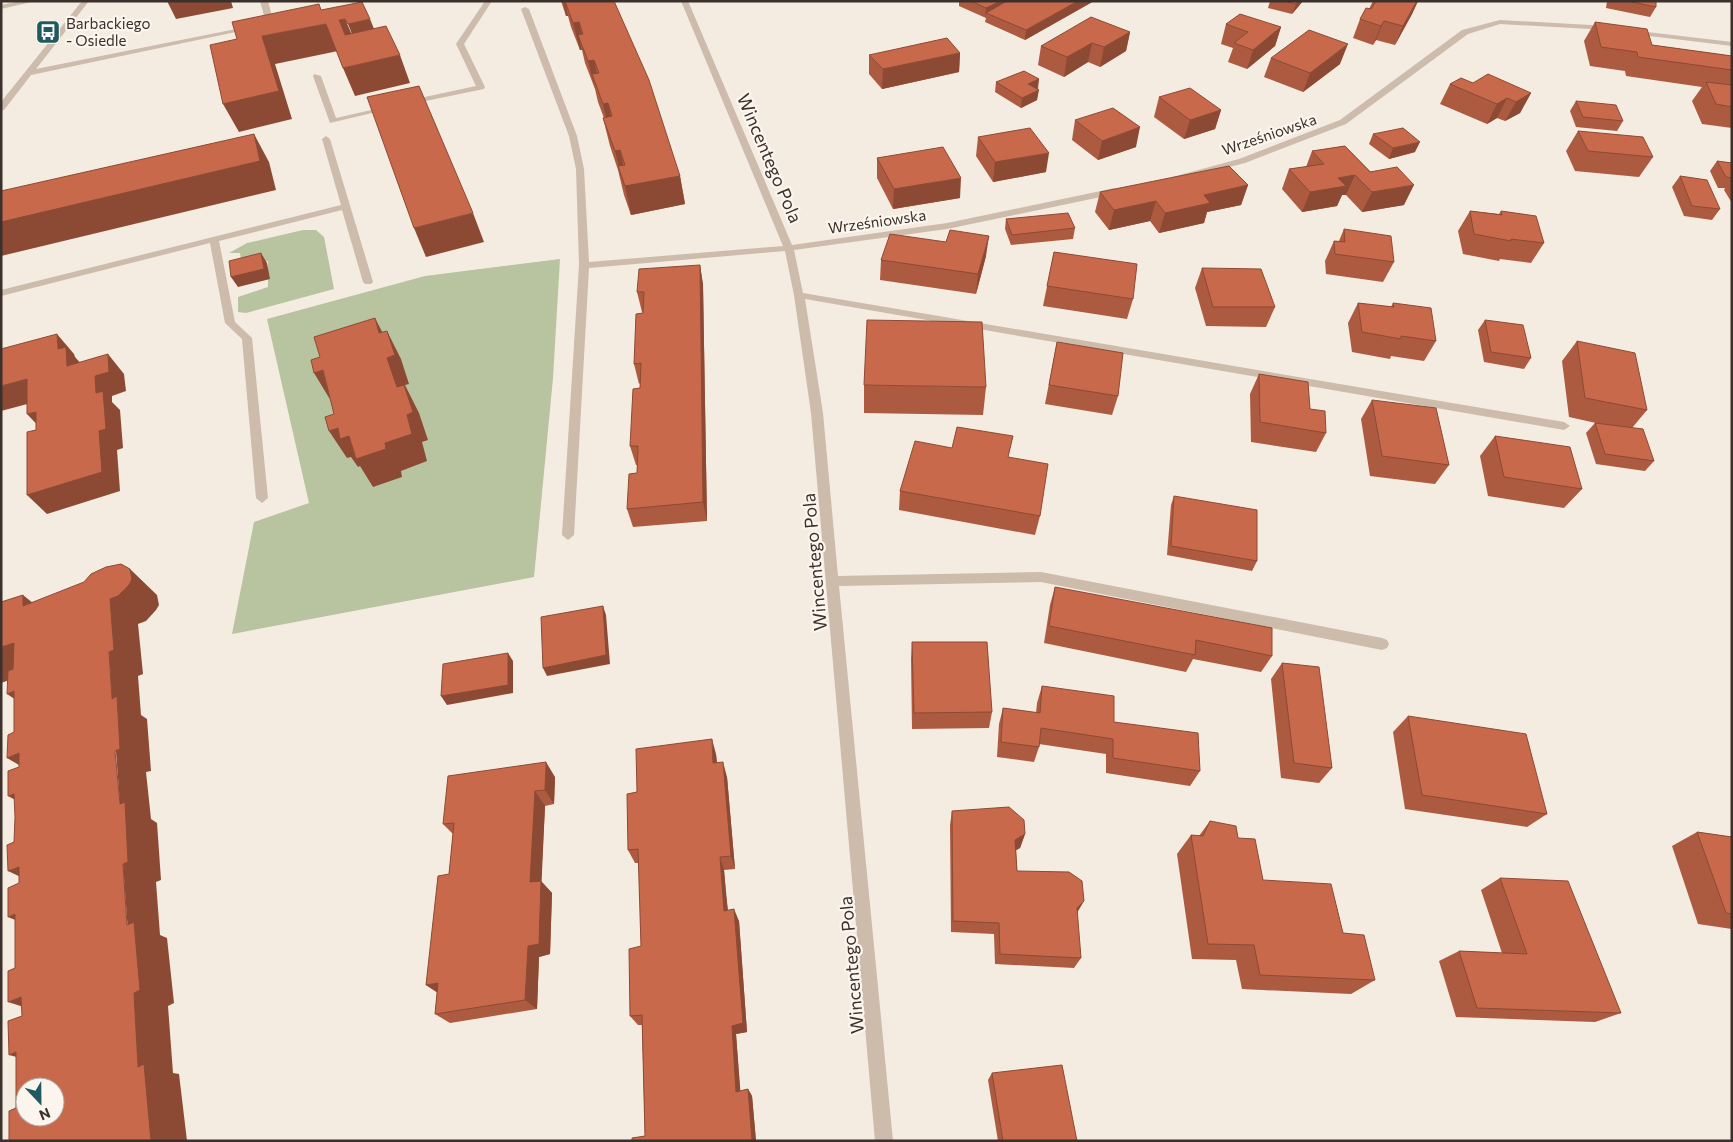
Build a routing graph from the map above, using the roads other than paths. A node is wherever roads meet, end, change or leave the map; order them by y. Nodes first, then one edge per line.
1 (33, 1) edge
2 (86, 1) edge
3 (264, 1) edge
4 (489, 1) edge
5 (684, 1) edge
6 (1, 6) edge
7 (525, 8) dead end
8 (1618, 30) edge
9 (1628, 31) edge
10 (1732, 44) edge
11 (29, 73) junction
12 (317, 76) dead end
13 (1, 108) edge
14 (326, 139) dead end
15 (1159, 181) edge
16 (1122, 190) edge
17 (346, 206) junction
18 (214, 240) junction
19 (789, 248) junction
20 (584, 265) junction
21 (368, 282) dead end
22 (1, 293) edge
23 (799, 295) junction
24 (1564, 426) dead end
25 (262, 498) dead end
26 (568, 535) dead end
27 (834, 581) junction
28 (1382, 644) dead end
29 (884, 1141) edge

1 - 6 street
2 - 11 street
3 - 11 street
4 - 12 street
5 - 19 street, Wincentego Pola
7 - 20 street
8 - 15 street, Wrześniowska
9 - 10 street
11 - 13 street
14 - 17 street
16 - 19 street, Wrześniowska
17 - 18 street
17 - 21 street
18 - 22 street
18 - 25 street
19 - 20 street, Wrześniowska
19 - 23 street, Wincentego Pola
20 - 26 street
23 - 24 street
23 - 27 street, Wincentego Pola
27 - 28 street
27 - 29 street, Wincentego Pola

